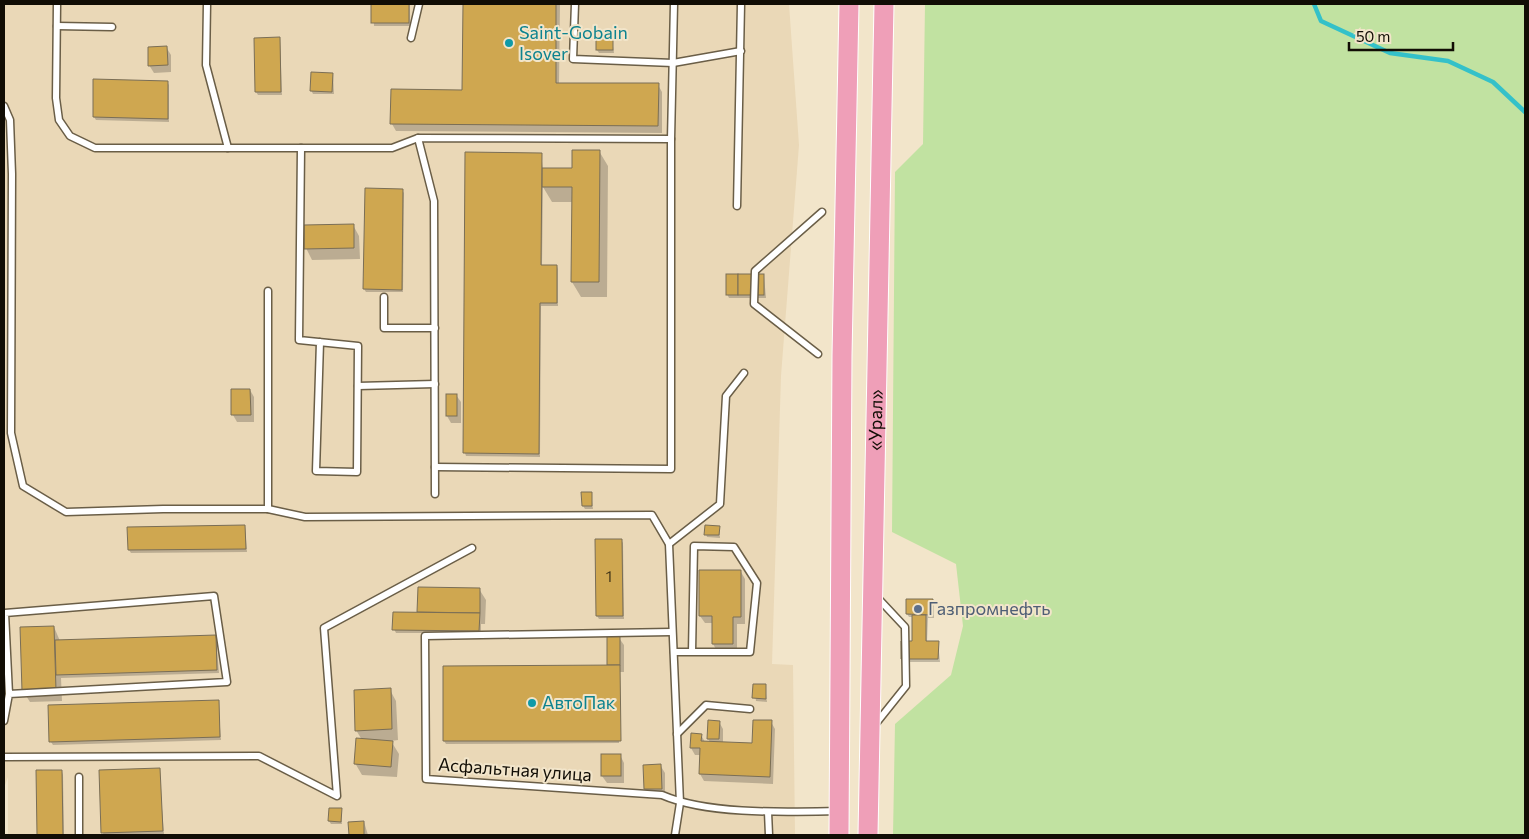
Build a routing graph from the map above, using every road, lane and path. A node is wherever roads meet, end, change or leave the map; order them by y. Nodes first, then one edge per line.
1 (57, 4) edge
2 (208, 4) edge
3 (419, 4) edge
4 (575, 4) edge
5 (674, 4) edge
6 (741, 4) edge
7 (849, 4) edge
8 (884, 4) edge
9 (56, 26) junction
10 (112, 27) dead end
11 (411, 38) dead end
12 (741, 51) junction
13 (673, 63) junction
14 (4, 106) edge
15 (418, 138) junction
16 (671, 139) junction
17 (228, 148) junction
18 (301, 148) junction
19 (738, 206) dead end
20 (822, 212) dead end
21 (268, 290) dead end
22 (384, 297) dead end
23 (435, 328) junction
24 (320, 342) junction
25 (818, 354) dead end
26 (744, 373) dead end
27 (435, 384) junction
28 (358, 386) junction
29 (435, 467) junction
30 (435, 494) dead end
31 (268, 509) junction
32 (670, 544) junction
33 (472, 548) dead end
34 (872, 591) junction
35 (671, 632) junction
36 (674, 652) junction
37 (692, 652) junction
38 (9, 694) junction
39 (750, 709) dead end
40 (4, 721) edge
41 (870, 731) junction
42 (677, 734) junction
43 (4, 756) edge
44 (79, 777) dead end
45 (680, 803) junction
46 (840, 811) junction
47 (768, 812) junction
48 (79, 835) edge
49 (675, 835) edge
50 (769, 835) edge
51 (840, 835) edge
52 (868, 835) edge

1 - 9 lane
2 - 17 lane
3 - 11 lane
4 - 13 lane
5 - 13 lane
6 - 12 lane
7 - 46 main road, «Урал»
8 - 34 main road, «Урал»
9 - 10 lane
9 - 17 lane
12 - 13 lane
12 - 19 lane
13 - 16 lane
14 - 31 lane
15 - 16 lane
15 - 18 lane
15 - 23 lane
16 - 29 lane
17 - 18 lane
18 - 24 lane
20 - 25 lane
21 - 31 lane
22 - 23 lane
23 - 27 lane
24 - 28 lane
24 - 28 lane
26 - 32 lane
27 - 28 lane
27 - 29 lane
29 - 30 lane
31 - 32 lane
32 - 35 lane
33 - 43 lane
34 - 41 main road, «Урал»
34 - 41 lane
35 - 36 lane
35 - 45 lane, Асфальтная улица
36 - 37 lane
36 - 42 lane
37 - 37 lane
38 - 38 lane
38 - 40 lane
39 - 42 lane
41 - 52 main road, «Урал»
42 - 45 lane
44 - 48 lane
45 - 47 lane, Асфальтная улица
45 - 49 lane
46 - 47 lane, Асфальтная улица
46 - 51 main road, «Урал»
47 - 50 lane

